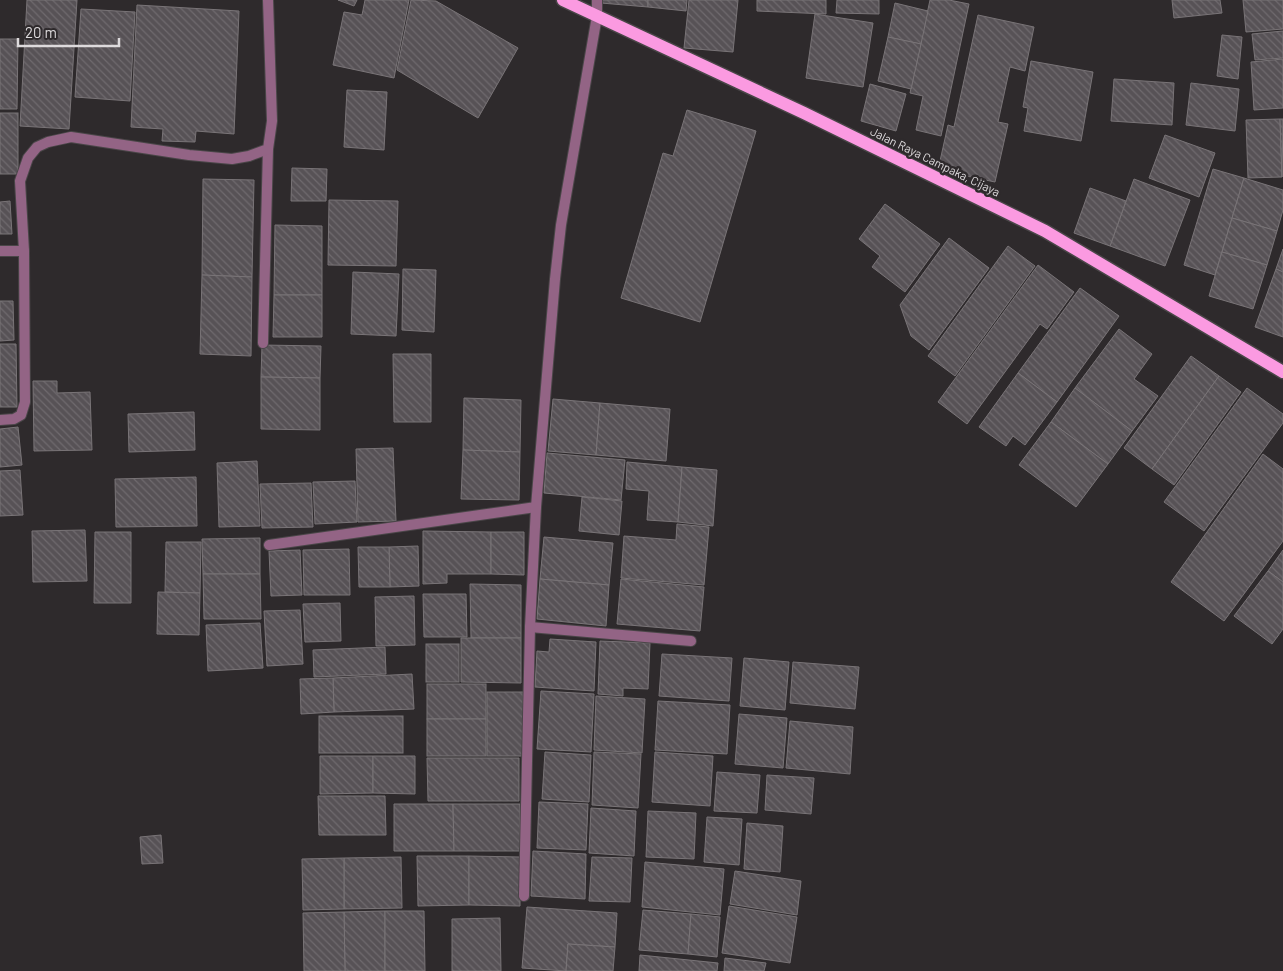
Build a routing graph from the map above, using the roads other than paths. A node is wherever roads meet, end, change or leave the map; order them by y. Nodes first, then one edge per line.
1 (268, 0) edge
2 (563, 0) edge
3 (597, 0) edge
4 (597, 16) junction
5 (268, 149) junction
6 (0, 251) edge
7 (24, 252) junction
8 (262, 343) dead end
9 (1283, 372) edge
10 (0, 420) edge
11 (536, 507) junction
12 (269, 546) dead end
13 (530, 627) junction
14 (691, 641) dead end
15 (524, 896) dead end

1 - 5 street
2 - 4 main road, Jalan Raya Campaka, Cijaya
3 - 4 street
4 - 9 main road, Jalan Raya Campaka, Cijaya
4 - 11 street
5 - 7 street
5 - 8 street
6 - 7 street
7 - 10 street
11 - 12 street
11 - 13 street
13 - 14 street
13 - 15 street

